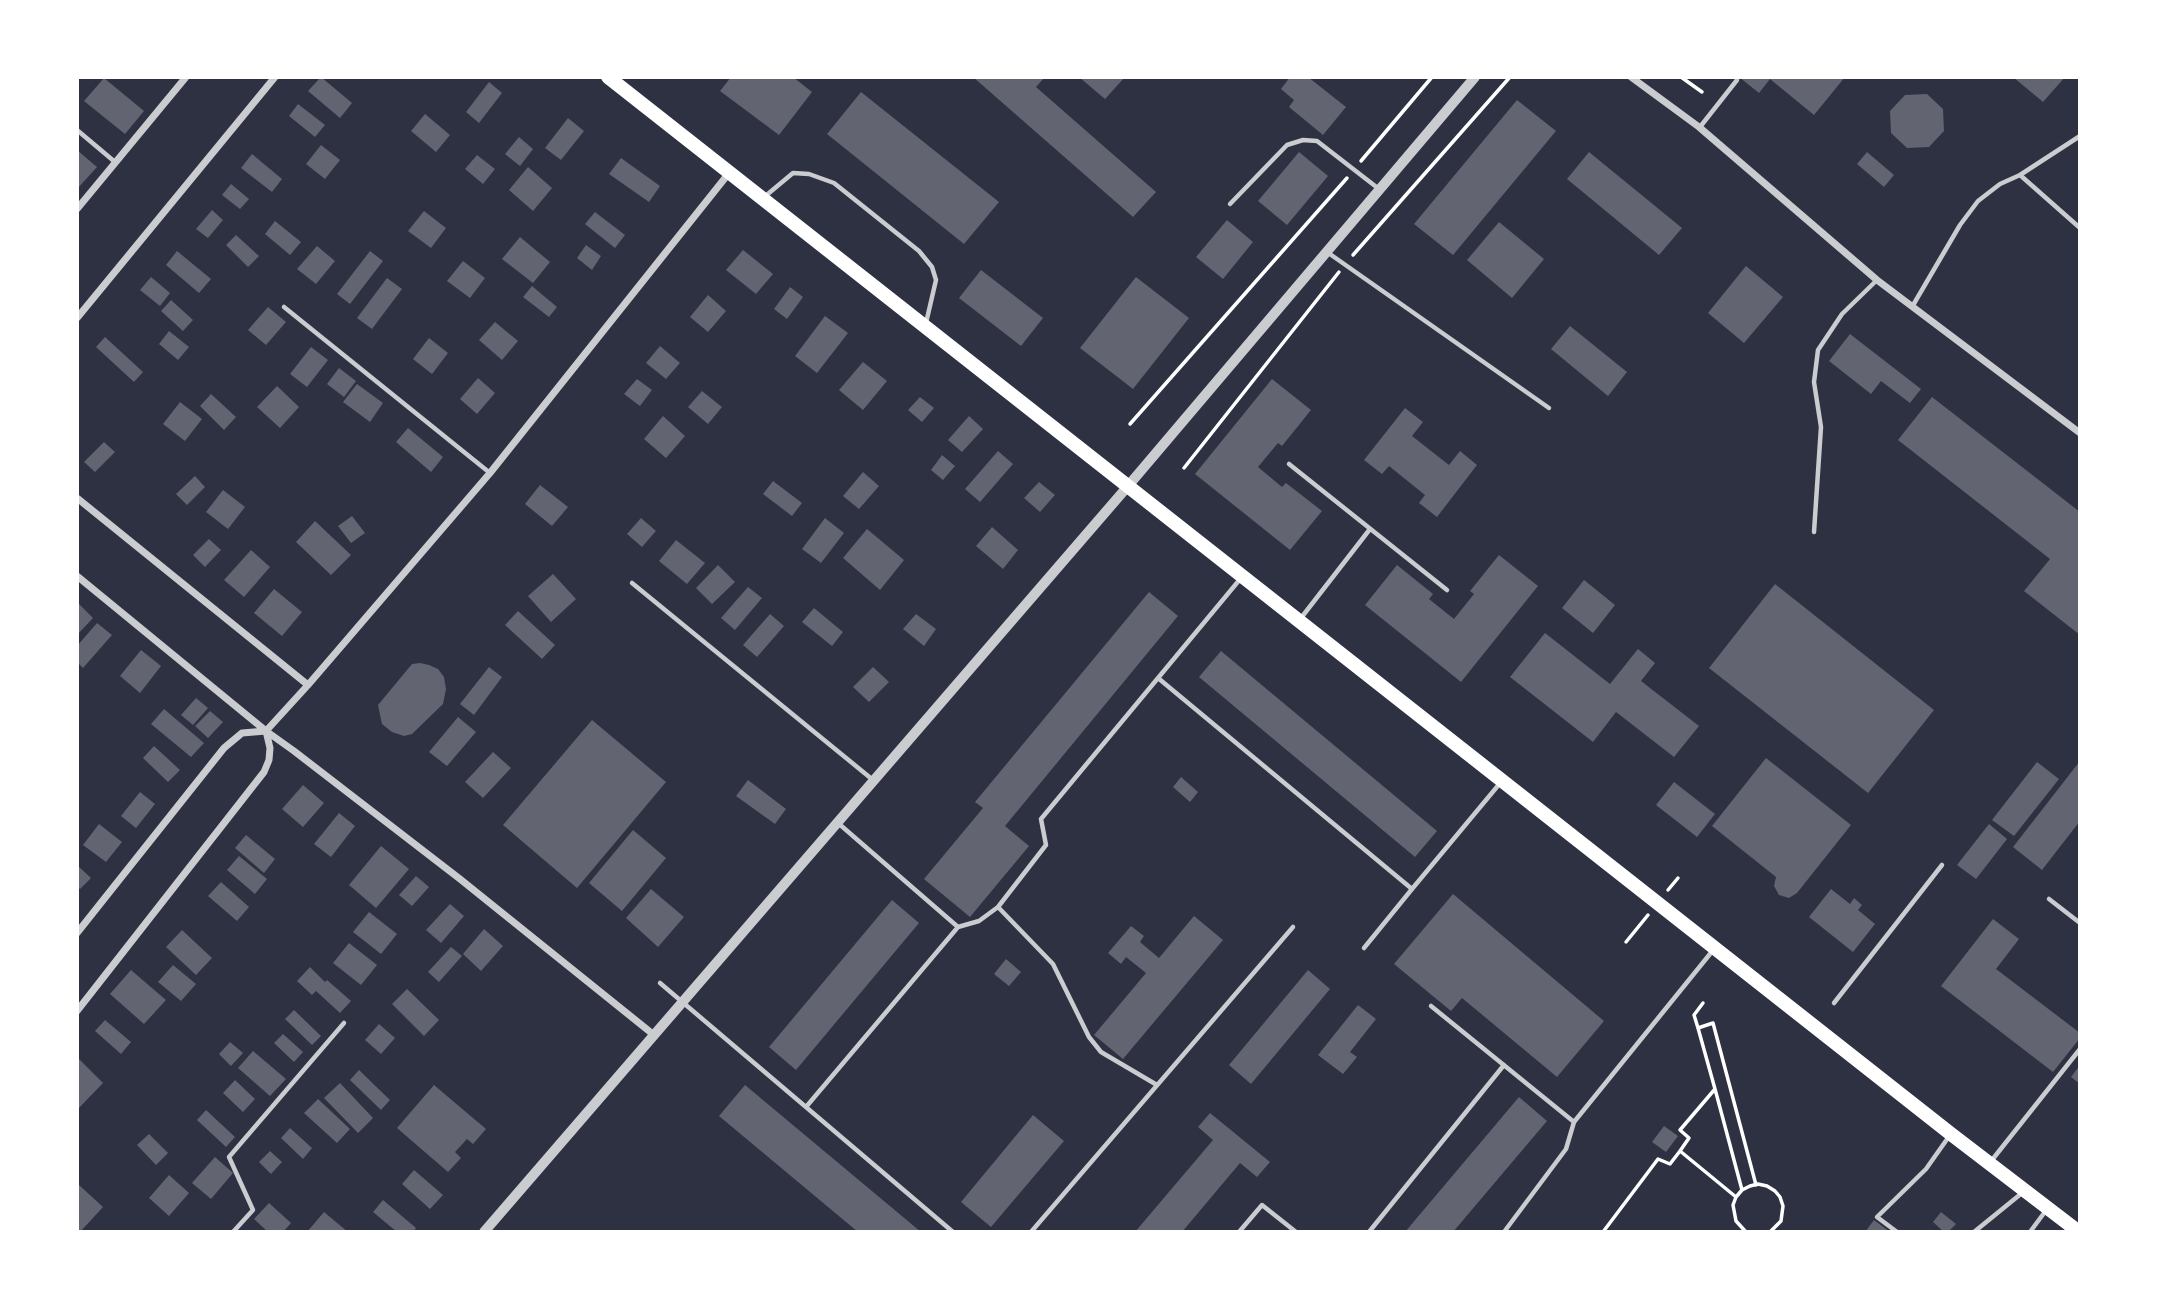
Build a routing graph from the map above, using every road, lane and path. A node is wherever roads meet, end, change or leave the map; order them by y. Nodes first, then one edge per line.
1 (186, 77) edge
2 (275, 77) edge
3 (608, 77) edge
4 (1432, 77) edge
5 (1475, 77) edge
6 (1631, 77) edge
7 (1681, 77) edge
8 (1737, 80) dead end
9 (1702, 92) dead end
10 (1699, 127) junction
11 (77, 130) edge
12 (2080, 136) edge
13 (116, 162) junction
14 (1354, 169) junction
15 (730, 173) junction
16 (2020, 175) junction
17 (1380, 189) junction
18 (763, 198) junction
19 (1230, 204) dead end
20 (77, 209) edge
21 (2080, 228) edge
22 (1326, 252) junction
23 (1877, 280) junction
24 (284, 307) dead end
25 (1912, 307) junction
26 (77, 318) edge
27 (925, 327) junction
28 (1549, 408) dead end
29 (1130, 424) dead end
30 (2080, 433) edge
31 (1289, 464) dead end
32 (491, 473) junction
33 (1128, 485) junction
34 (77, 498) edge
35 (1370, 529) junction
36 (1814, 532) dead end
37 (77, 576) edge
38 (1241, 577) junction
39 (632, 583) dead end
40 (1447, 590) dead end
41 (1298, 622) junction
42 (1158, 678) junction
43 (307, 685) junction
44 (266, 731) junction
45 (874, 780) junction
46 (1502, 781) junction
47 (838, 822) junction
48 (1942, 865) dead end
49 (1412, 889) junction
50 (2049, 899) dead end
51 (998, 907) junction
52 (2080, 923) edge
53 (958, 927) junction
54 (1293, 927) dead end
55 (77, 933) edge
56 (1364, 948) dead end
57 (1715, 948) junction
58 (660, 983) dead end
59 (682, 1002) junction
60 (1703, 1003) dead end
61 (1834, 1003) dead end
62 (1431, 1006) dead end
63 (77, 1011) edge
64 (344, 1023) dead end
65 (1698, 1028) junction
66 (654, 1035) junction
67 (2080, 1049) edge
68 (1504, 1065) junction
69 (1157, 1085) junction
70 (1715, 1089) junction
71 (806, 1107) junction
72 (1574, 1122) junction
73 (1951, 1134) junction
74 (1680, 1151) junction
75 (1989, 1163) junction
76 (1756, 1185) junction
77 (1742, 1190) junction
78 (2025, 1191) junction
79 (1736, 1197) junction
80 (2048, 1208) junction
81 (1739, 1230) edge
82 (233, 1232) edge
83 (484, 1232) edge
84 (953, 1232) edge
85 (1031, 1232) edge
86 (1239, 1232) edge
87 (1296, 1232) edge
88 (1369, 1232) edge
89 (1504, 1232) edge
90 (1603, 1232) edge
91 (1746, 1232) edge
92 (1770, 1232) edge
93 (1897, 1232) edge
94 (1974, 1232) edge
95 (2030, 1232) edge
96 (2079, 1232) edge

1 - 13 street
2 - 26 street
3 - 15 main road
4 - 14 path
5 - 17 street
6 - 10 street
7 - 9 path
8 - 10 lane
10 - 23 street
11 - 13 lane
12 - 16 lane
13 - 20 street
14 - 17 lane
14 - 19 lane
14 - 29 path
15 - 18 main road
15 - 32 street
16 - 21 lane
16 - 25 lane
17 - 22 street
18 - 27 main road
18 - 27 lane
22 - 28 lane
22 - 33 street
23 - 25 street
23 - 36 lane
24 - 32 lane
25 - 30 street
27 - 33 main road
31 - 35 lane
32 - 43 street
33 - 38 main road
33 - 45 street
34 - 43 street
35 - 40 lane
35 - 41 lane
37 - 44 street
38 - 41 main road
38 - 42 lane
39 - 45 lane
41 - 46 main road
42 - 49 lane
42 - 51 lane
43 - 44 street
44 - 55 street
44 - 63 street
44 - 66 street
45 - 47 street
46 - 49 lane
46 - 57 main road
47 - 53 lane
47 - 59 street
48 - 61 lane
49 - 56 lane
50 - 52 lane
51 - 53 lane
51 - 69 lane
53 - 71 lane
54 - 69 lane
57 - 72 lane
57 - 73 main road
58 - 59 lane
59 - 66 street
59 - 71 lane
60 - 65 path
62 - 68 lane
64 - 82 lane
65 - 70 path
65 - 76 path
66 - 83 street
67 - 75 lane
68 - 72 lane
68 - 88 lane
69 - 85 lane
70 - 74 path
70 - 77 path
71 - 84 lane
72 - 89 lane
73 - 75 main road
73 - 93 lane
74 - 79 path
74 - 90 path
75 - 78 main road
76 - 77 path
76 - 92 path
77 - 79 path
78 - 80 main road
78 - 94 lane
79 - 81 path
80 - 95 lane
80 - 96 main road
81 - 91 path
86 - 87 lane

